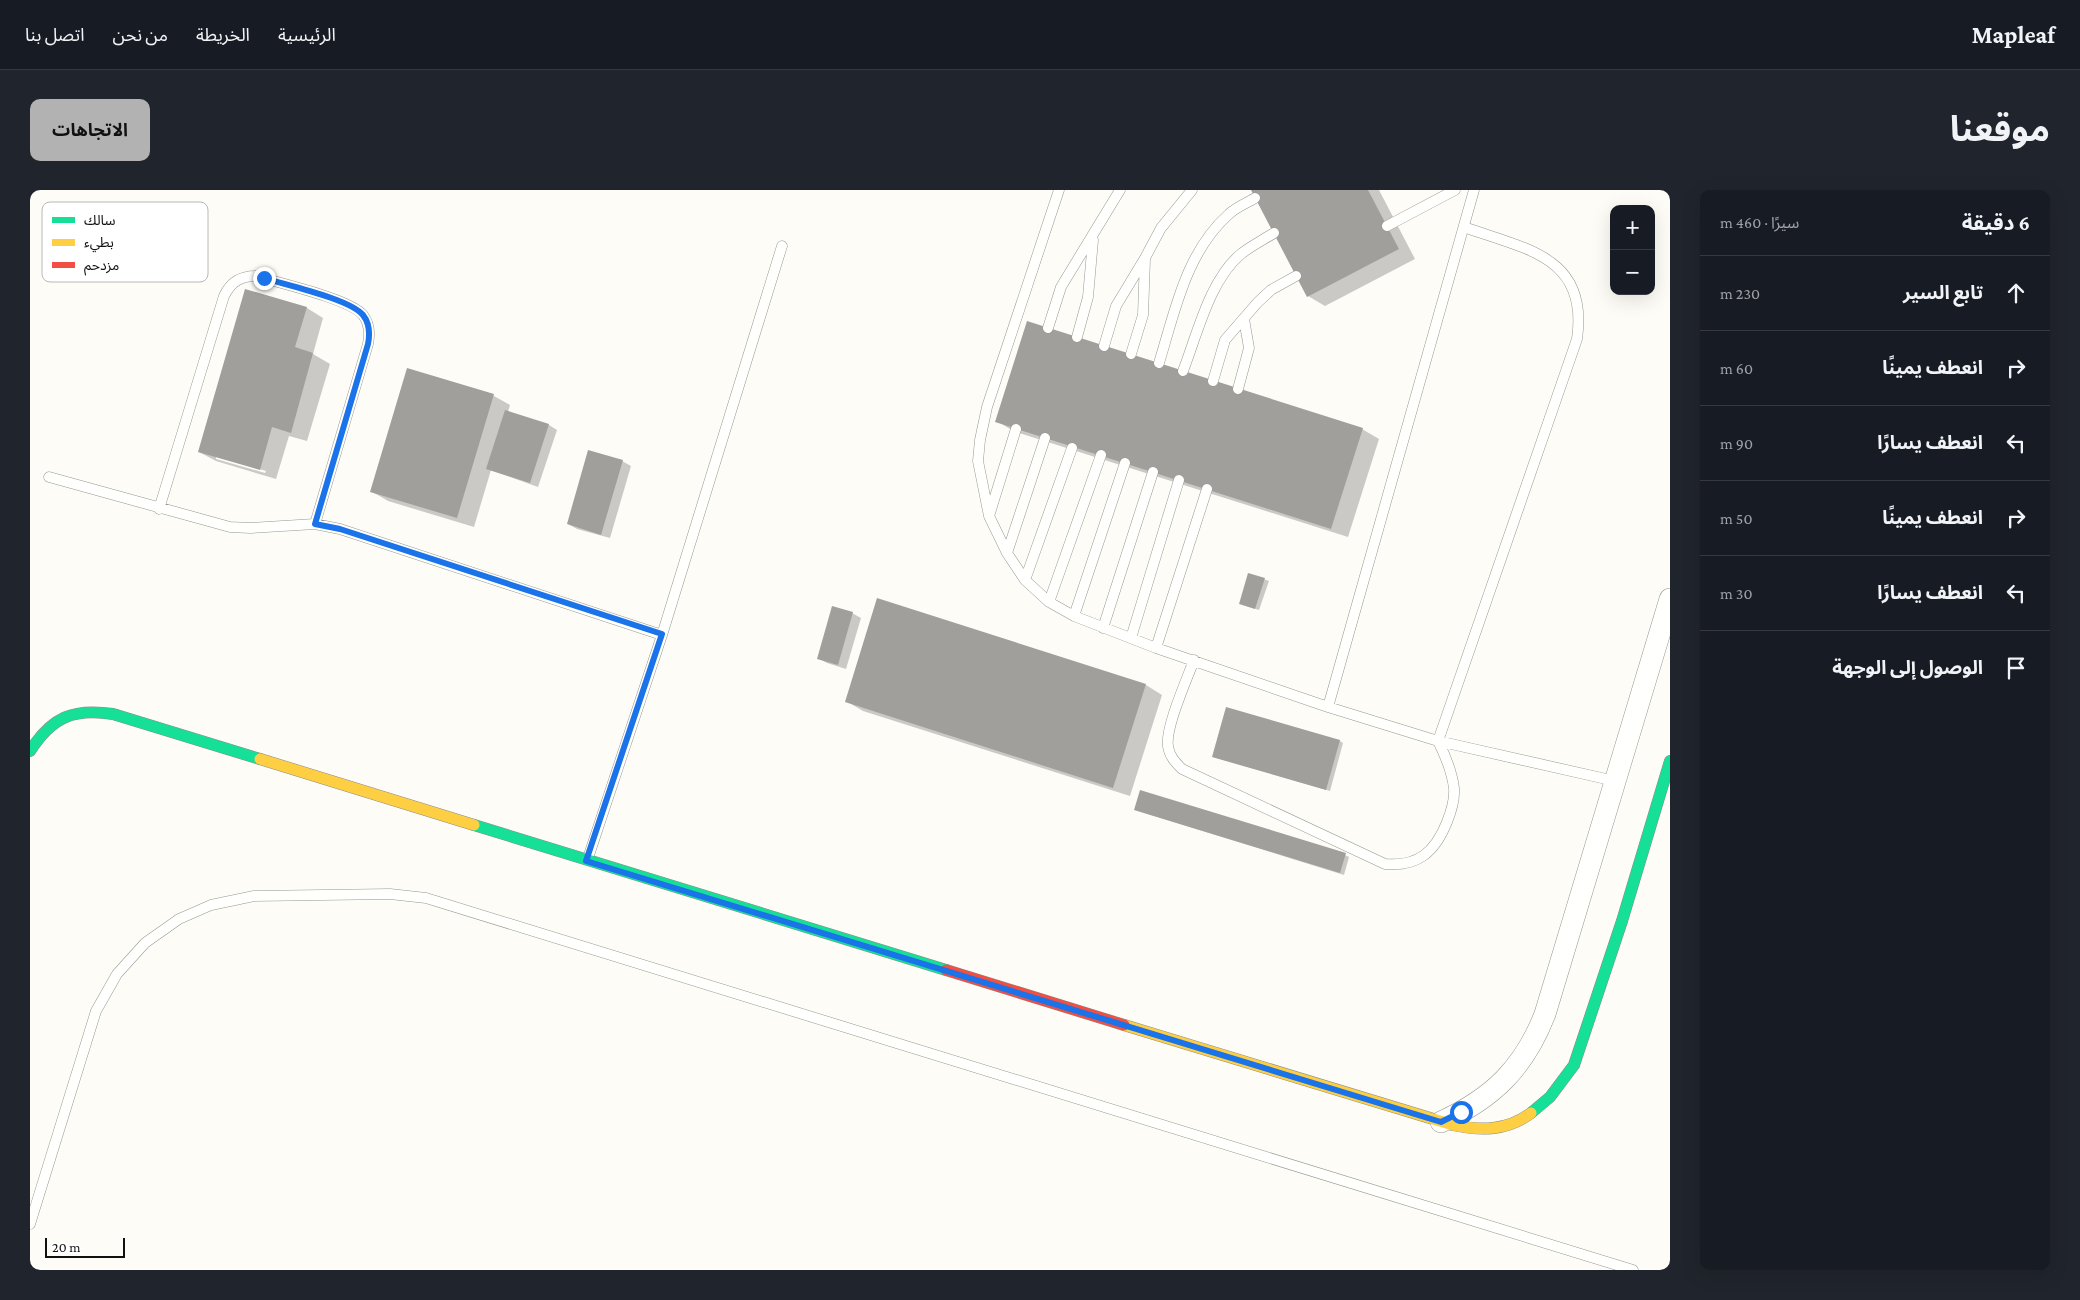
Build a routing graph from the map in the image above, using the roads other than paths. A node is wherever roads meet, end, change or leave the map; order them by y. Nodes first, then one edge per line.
1 (1059, 190) edge
2 (1120, 190) edge
3 (1192, 190) edge
4 (1455, 190) edge
5 (1474, 190) edge
6 (1255, 198) dead end
7 (1387, 226) dead end
8 (1464, 227) junction
9 (1274, 234) dead end
10 (1093, 236) junction
11 (782, 246) dead end
12 (1145, 258) junction
13 (1296, 276) dead end
14 (1244, 319) junction
15 (1048, 328) dead end
16 (1077, 337) dead end
17 (1104, 346) dead end
18 (1131, 354) dead end
19 (1159, 363) dead end
20 (1183, 371) dead end
21 (1213, 381) dead end
22 (1238, 389) dead end
23 (1016, 429) dead end
24 (1045, 438) dead end
25 (1072, 448) dead end
26 (1101, 455) dead end
27 (1125, 463) dead end
28 (1152, 472) dead end
29 (49, 477) dead end
30 (1179, 480) dead end
31 (1207, 489) dead end
32 (159, 509) junction
33 (989, 516) junction
34 (315, 524) junction
35 (1007, 553) junction
36 (1025, 580) junction
37 (1670, 599) edge
38 (1049, 602) junction
39 (1074, 616) junction
40 (1103, 628) junction
41 (662, 634) junction
42 (1130, 638) junction
43 (1156, 648) junction
44 (1194, 660) junction
45 (1328, 707) junction
46 (1438, 741) junction
47 (30, 751) edge
48 (1670, 760) edge
49 (1615, 781) junction
50 (586, 861) junction
51 (1441, 1122) junction
52 (30, 1224) edge
53 (1633, 1270) edge

1 - 33 lane
2 - 10 lane
3 - 12 lane
4 - 7 lane
5 - 8 lane
6 - 19 lane
8 - 45 lane
8 - 46 lane
9 - 20 lane
10 - 15 lane
10 - 16 lane
11 - 41 lane
12 - 17 lane
12 - 18 lane
13 - 14 lane
14 - 21 lane
14 - 22 lane
23 - 33 lane
24 - 35 lane
25 - 36 lane
26 - 38 lane
27 - 39 lane
28 - 40 lane
29 - 32 lane
30 - 42 lane
31 - 43 lane
32 - 34 lane
32 - 34 lane
33 - 35 lane
34 - 41 lane
35 - 36 lane
36 - 38 lane
37 - 49 street
38 - 39 lane
39 - 40 lane
40 - 42 lane
41 - 50 lane
42 - 43 lane
43 - 44 lane
44 - 45 lane
44 - 46 lane
45 - 46 lane
46 - 49 lane
47 - 50 street
48 - 51 street
49 - 51 street
50 - 51 street
52 - 53 lane

